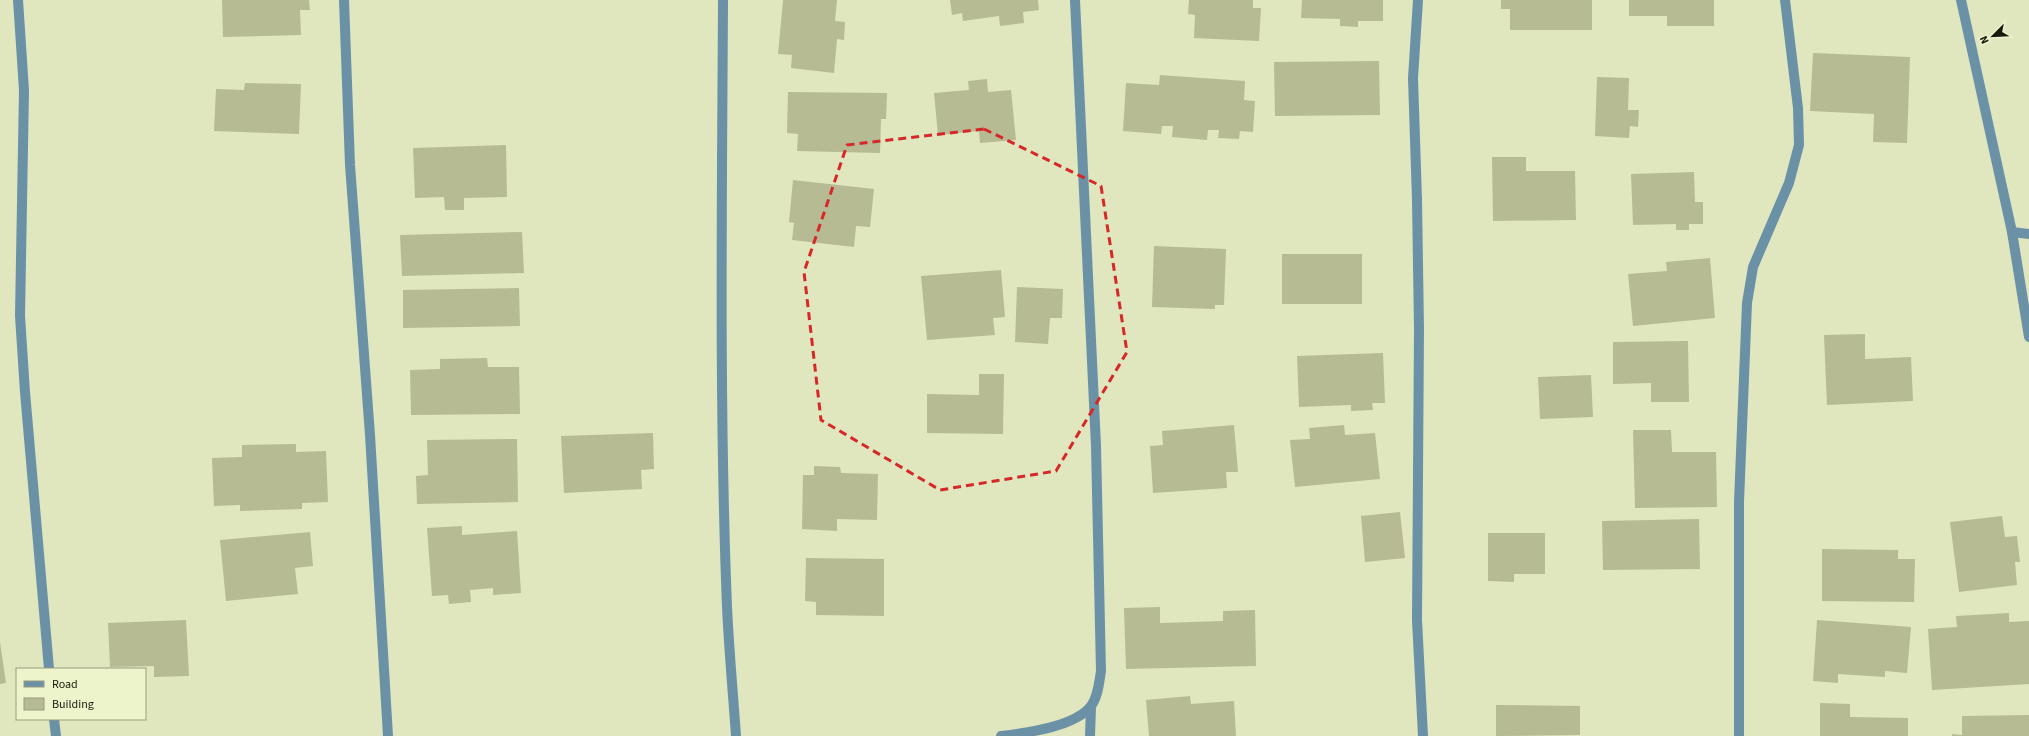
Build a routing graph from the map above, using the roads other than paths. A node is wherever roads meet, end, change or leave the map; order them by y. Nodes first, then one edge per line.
1 (18, 0) edge
2 (344, 0) edge
3 (723, 0) edge
4 (1075, 0) edge
5 (1418, 0) edge
6 (1784, 0) edge
7 (1961, 0) edge
8 (2012, 232) junction
9 (2029, 234) edge
10 (2029, 337) edge
11 (49, 668) edge
12 (1090, 707) junction
13 (54, 720) edge
14 (56, 736) edge
15 (388, 736) edge
16 (736, 736) edge
17 (1001, 736) edge
18 (1090, 736) edge
19 (1423, 736) edge
20 (1739, 736) edge

1 - 11 street
2 - 15 street
3 - 16 street
4 - 12 street
5 - 19 street
6 - 20 street
7 - 8 street
8 - 9 street
8 - 10 street
12 - 17 street
12 - 18 street
13 - 14 street

